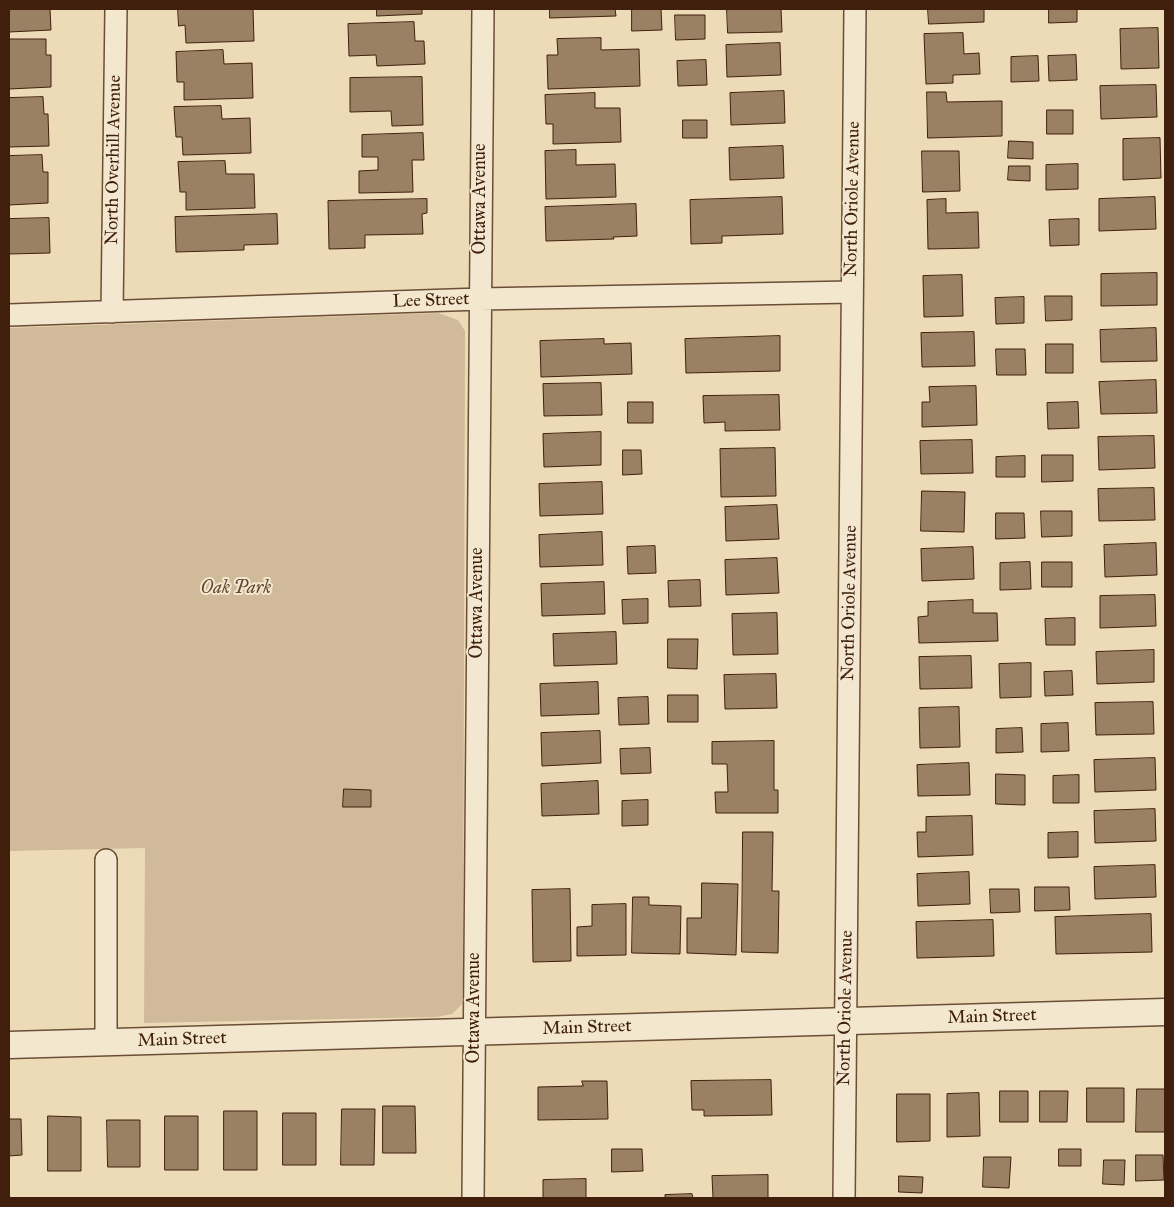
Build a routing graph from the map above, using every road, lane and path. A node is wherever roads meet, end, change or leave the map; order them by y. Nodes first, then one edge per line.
1 (116, 9) edge
2 (483, 9) edge
3 (855, 9) edge
4 (852, 292) junction
5 (480, 299) junction
6 (112, 312) junction
7 (9, 314) edge
8 (106, 860) dead end
9 (1165, 1012) edge
10 (846, 1021) junction
11 (475, 1031) junction
12 (106, 1042) junction
13 (9, 1045) edge
14 (473, 1198) edge
15 (844, 1198) edge

1 - 6 street, North Overhill Avenue
2 - 5 street, Ottawa Avenue
3 - 4 street, North Oriole Avenue
4 - 5 street, Lee Street
4 - 10 street, North Oriole Avenue
5 - 6 street, Lee Street
5 - 11 street, Ottawa Avenue
6 - 7 street, Lee Street
8 - 12 street
9 - 10 street, Main Street
10 - 11 street, Main Street
10 - 15 street, North Oriole Avenue
11 - 12 street, Main Street
11 - 14 street, Ottawa Avenue
12 - 13 street, Main Street

